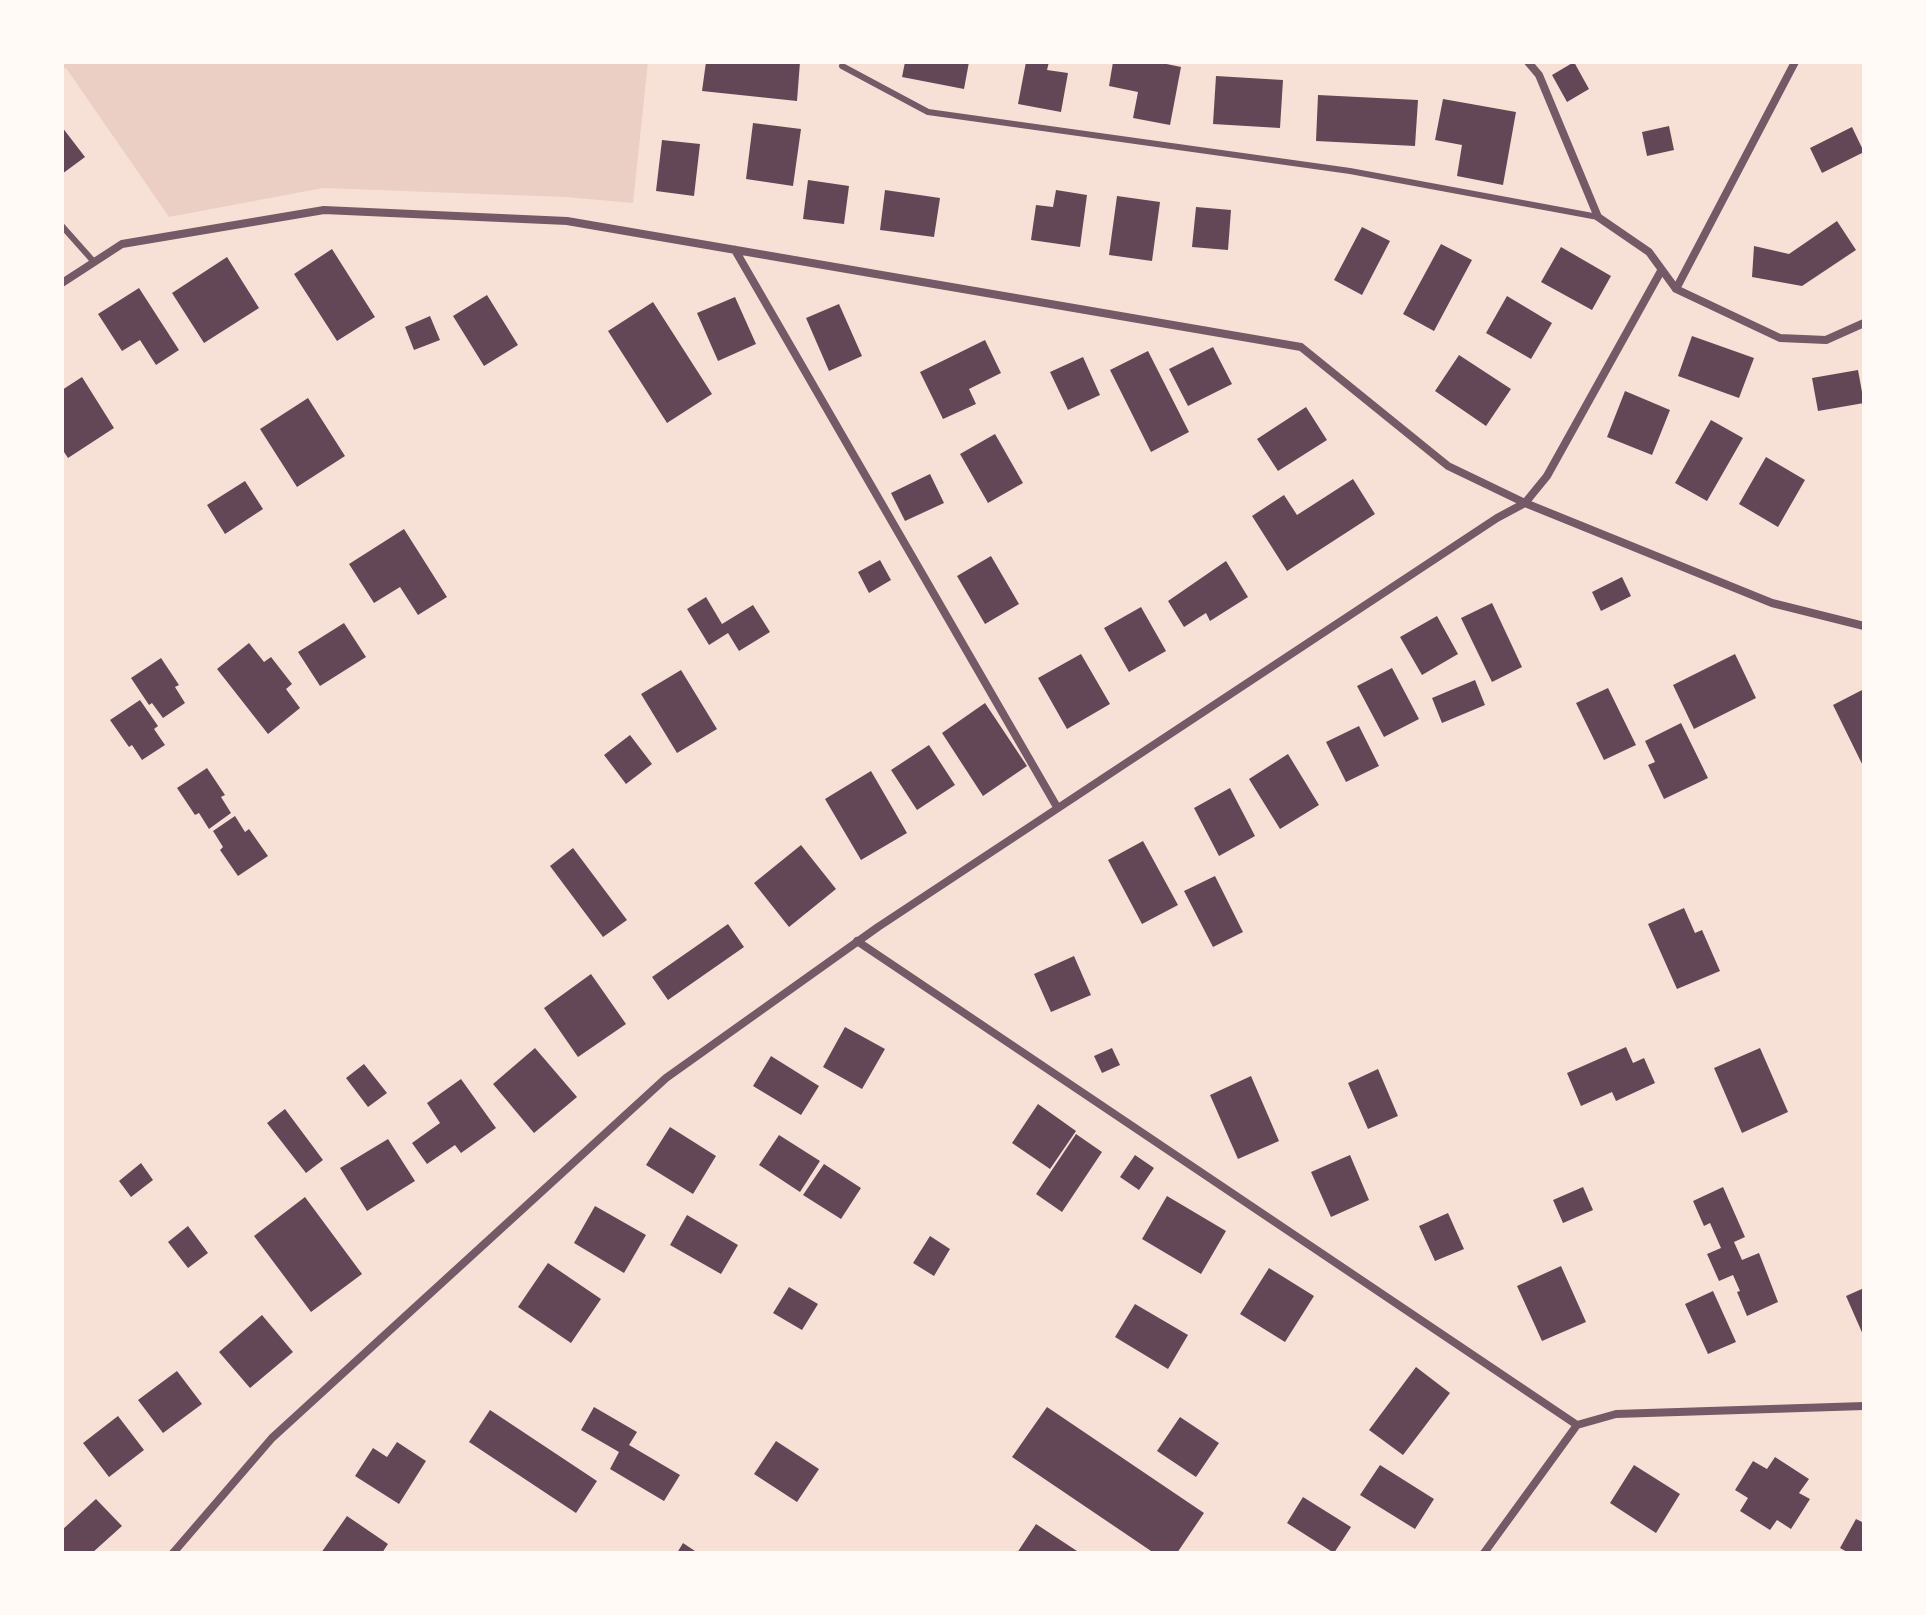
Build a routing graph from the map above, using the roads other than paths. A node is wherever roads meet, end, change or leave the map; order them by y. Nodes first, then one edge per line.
1 (1528, 62) edge
2 (1795, 62) edge
3 (842, 66) dead end
4 (1598, 217) junction
5 (62, 226) edge
6 (735, 250) junction
7 (94, 262) junction
8 (1661, 271) junction
9 (62, 283) edge
10 (1676, 289) junction
11 (1864, 323) edge
12 (1525, 503) junction
13 (1864, 626) edge
14 (1057, 807) junction
15 (857, 941) junction
16 (1864, 1406) edge
17 (1577, 1425) junction
18 (173, 1553) edge
19 (1484, 1553) edge

1 - 4 street
2 - 10 street
3 - 4 lane
4 - 8 street
5 - 7 lane
6 - 7 street
6 - 12 street
6 - 14 street
7 - 9 street
8 - 10 street
8 - 12 street
10 - 11 street
12 - 13 street
12 - 14 street
14 - 15 street
15 - 17 street
15 - 18 street
16 - 17 street
17 - 19 street

